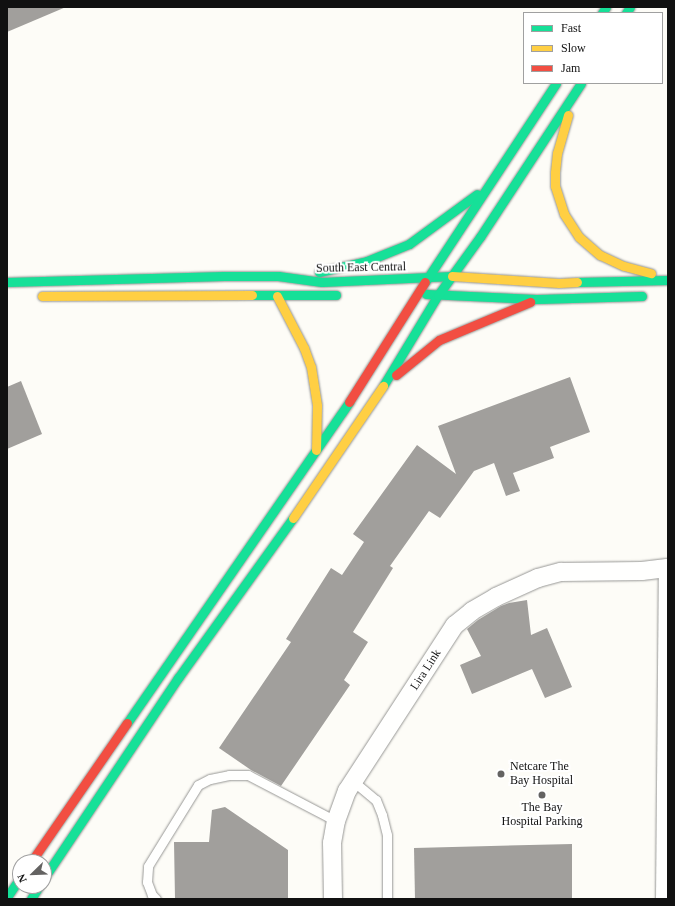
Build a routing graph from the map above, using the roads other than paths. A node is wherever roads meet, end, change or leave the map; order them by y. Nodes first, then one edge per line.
1 (555, 84) edge
2 (580, 84) edge
3 (575, 92) junction
4 (489, 185) junction
5 (278, 276) junction
6 (451, 276) junction
7 (668, 277) edge
8 (429, 278) junction
9 (668, 280) edge
10 (7, 282) edge
11 (413, 294) junction
12 (347, 295) dead end
13 (438, 295) junction
14 (31, 296) dead end
15 (277, 296) junction
16 (649, 296) dead end
17 (536, 299) junction
18 (383, 386) junction
19 (316, 450) junction
20 (668, 575) edge
21 (353, 781) junction
22 (336, 821) junction
23 (37, 854) edge
24 (52, 866) edge
25 (156, 899) edge
26 (333, 899) edge
27 (388, 899) edge
28 (665, 899) edge

1 - 4 street
2 - 3 street
3 - 6 street
3 - 7 street
4 - 5 street
4 - 8 street
5 - 8 street, South East Central
5 - 10 street, South East Central
6 - 8 street, South East Central
6 - 9 street, South East Central
6 - 13 street
8 - 11 street
11 - 13 street
11 - 19 street
12 - 15 street
13 - 17 street
13 - 18 street
14 - 15 street
15 - 19 street
16 - 17 street
17 - 18 street
18 - 24 street
19 - 23 street
20 - 21 street, Lira Link
20 - 28 street
21 - 22 street, Lira Link
21 - 27 lane
22 - 25 lane
22 - 26 street, Lira Link

